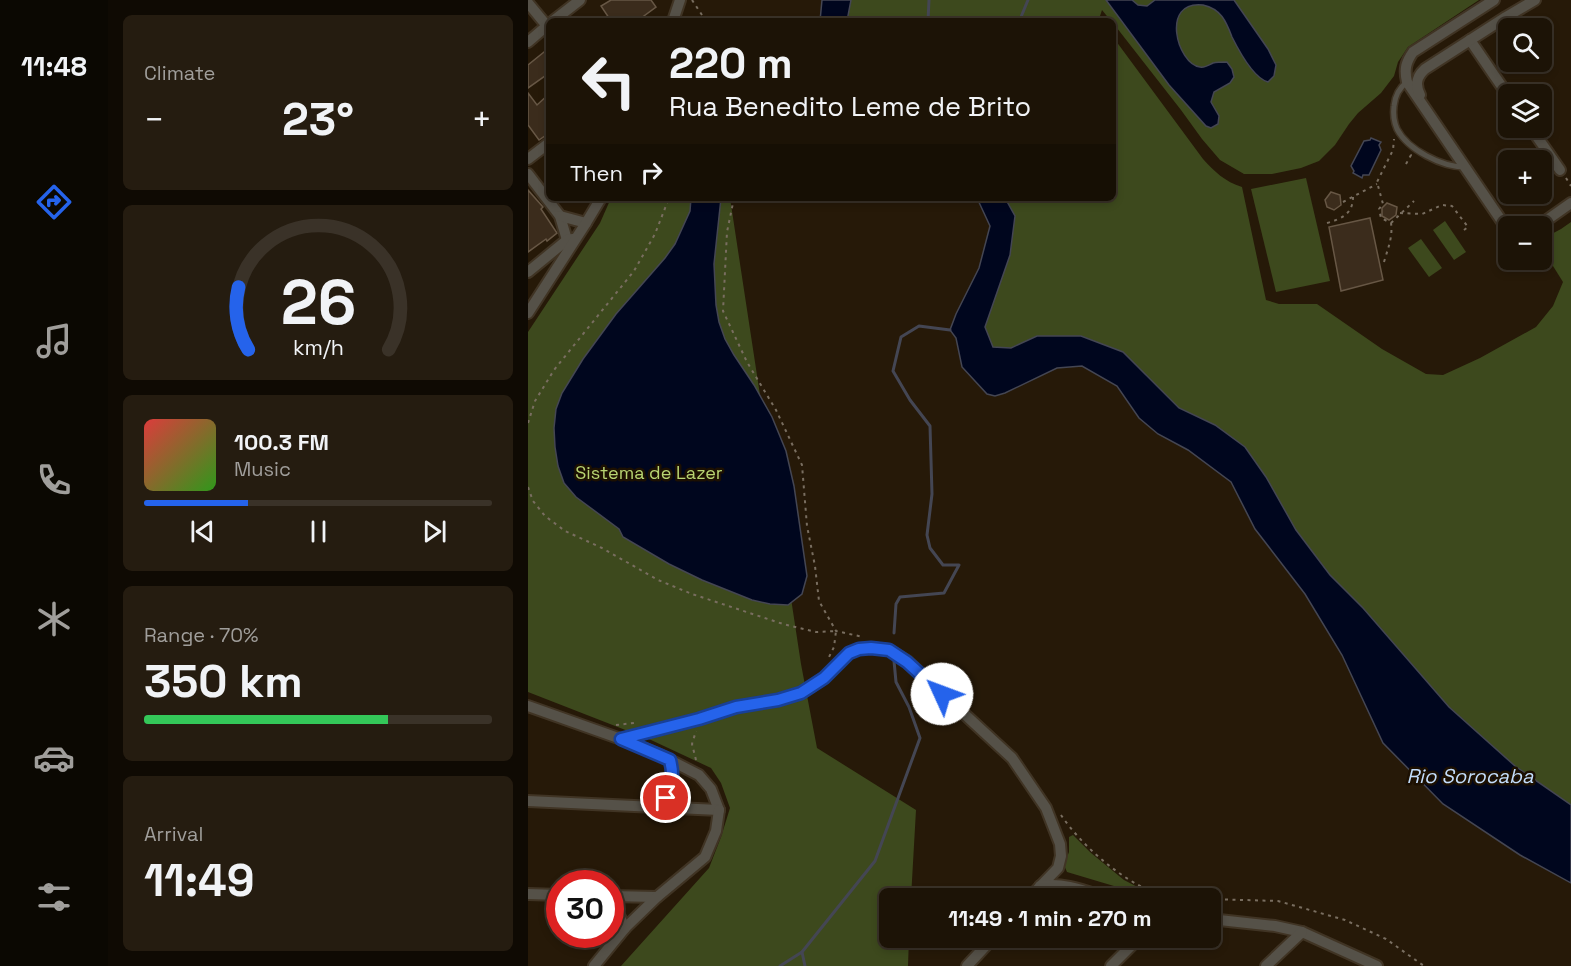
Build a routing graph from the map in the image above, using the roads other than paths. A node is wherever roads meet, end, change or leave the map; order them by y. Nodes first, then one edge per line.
1 (580, 0) edge
2 (680, 0) edge
3 (1494, 0) edge
4 (1535, 0) edge
5 (528, 3) edge
6 (558, 18) edge
7 (674, 18) edge
8 (546, 20) edge
9 (546, 27) edge
10 (1470, 40) junction
11 (528, 42) edge
12 (1407, 82) junction
13 (1500, 84) edge
14 (1427, 111) junction
15 (1538, 138) edge
16 (546, 145) edge
17 (528, 159) edge
18 (1465, 167) junction
19 (1560, 170) dead end
20 (528, 174) edge
21 (546, 198) edge
22 (549, 201) edge
23 (599, 201) edge
24 (1571, 203) edge
25 (560, 216) junction
26 (1498, 216) edge
27 (1552, 216) edge
28 (586, 224) junction
29 (572, 239) junction
30 (529, 271) edge
31 (555, 272) junction
32 (528, 313) edge
33 (528, 706) edge
34 (621, 739) junction
35 (670, 760) junction
36 (528, 801) edge
37 (655, 807) junction
38 (719, 810) junction
39 (1040, 886) joint
40 (1074, 888) edge
41 (528, 894) edge
42 (546, 895) edge
43 (624, 896) edge
44 (657, 897) junction
45 (1221, 920) edge
46 (625, 928) joint
47 (1302, 932) junction
48 (984, 948) edge
49 (1129, 948) edge
50 (594, 966) edge
51 (967, 966) edge
52 (1111, 966) edge
53 (1266, 966) edge
54 (1377, 966) edge

1 - 6 street
2 - 7 street
3 - 12 street
4 - 10 street
5 - 8 street
9 - 11 street
10 - 13 street
10 - 14 street
12 - 14 street
12 - 18 lane
14 - 18 street
15 - 19 street
16 - 17 street
18 - 26 street
20 - 21 street
22 - 25 street
23 - 28 street
24 - 27 street
25 - 28 street
25 - 29 street
28 - 29 street
29 - 30 street
29 - 31 street
30 - 31 street
31 - 32 street
33 - 34 street
34 - 35 street
34 - 39 street
35 - 37 street
35 - 38 street
36 - 37 street
37 - 38 street
38 - 44 street
39 - 40 street
41 - 42 street
43 - 44 street
44 - 46 street
45 - 47 street
46 - 50 street
47 - 53 street
47 - 54 street
48 - 51 street
49 - 52 street

